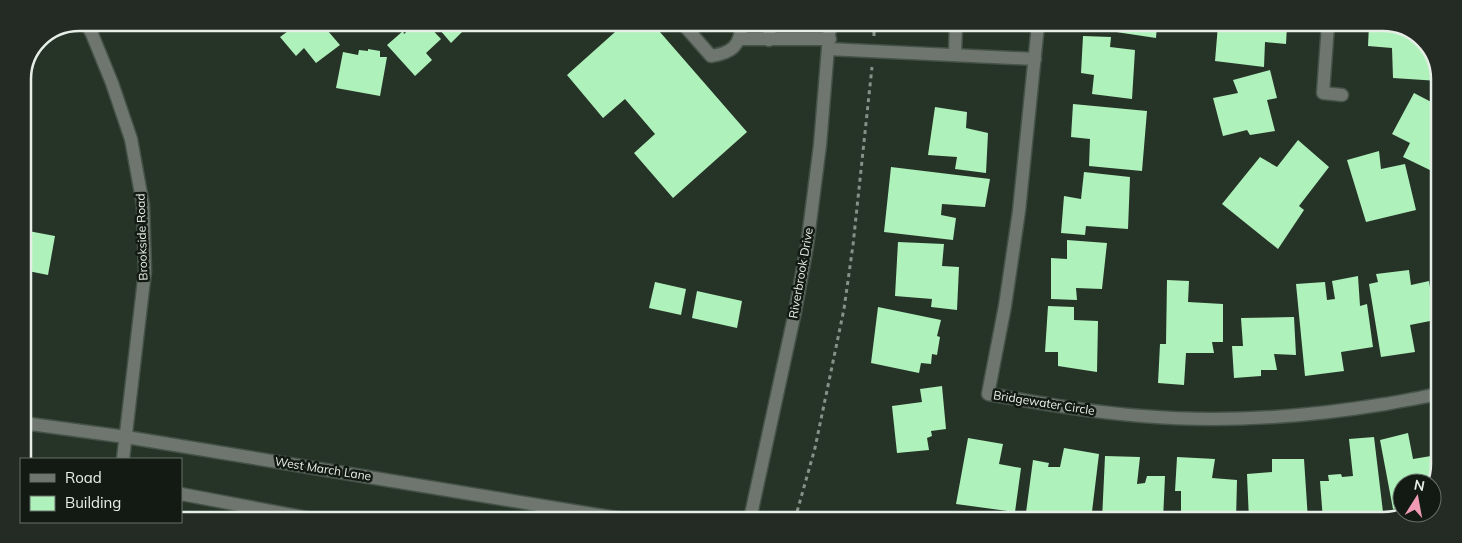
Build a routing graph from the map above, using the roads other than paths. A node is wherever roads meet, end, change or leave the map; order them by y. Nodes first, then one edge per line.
1 (90, 31) edge
2 (689, 31) edge
3 (741, 31) edge
4 (770, 31) edge
5 (830, 31) edge
6 (956, 31) edge
7 (1037, 31) edge
8 (1328, 31) edge
9 (740, 39) junction
10 (770, 40) junction
11 (829, 44) junction
12 (955, 54) junction
13 (1035, 59) junction
14 (1342, 95) dead end
15 (1431, 395) edge
16 (31, 424) edge
17 (126, 437) junction
18 (123, 458) edge
19 (182, 494) edge
20 (276, 512) edge
21 (581, 512) edge
22 (752, 512) edge

1 - 17 street, Brookside Road
2 - 9 street
3 - 9 street
4 - 10 street
5 - 11 street, Riverbrook Drive
6 - 12 street
7 - 13 street, Bridgewater Circle
8 - 14 street
9 - 10 street
10 - 11 street
11 - 12 street
11 - 22 street, Riverbrook Drive
12 - 13 street
13 - 15 street, Bridgewater Circle
16 - 17 street, West March Lane
17 - 18 street, Brookside Road
17 - 21 street, West March Lane
19 - 20 street

